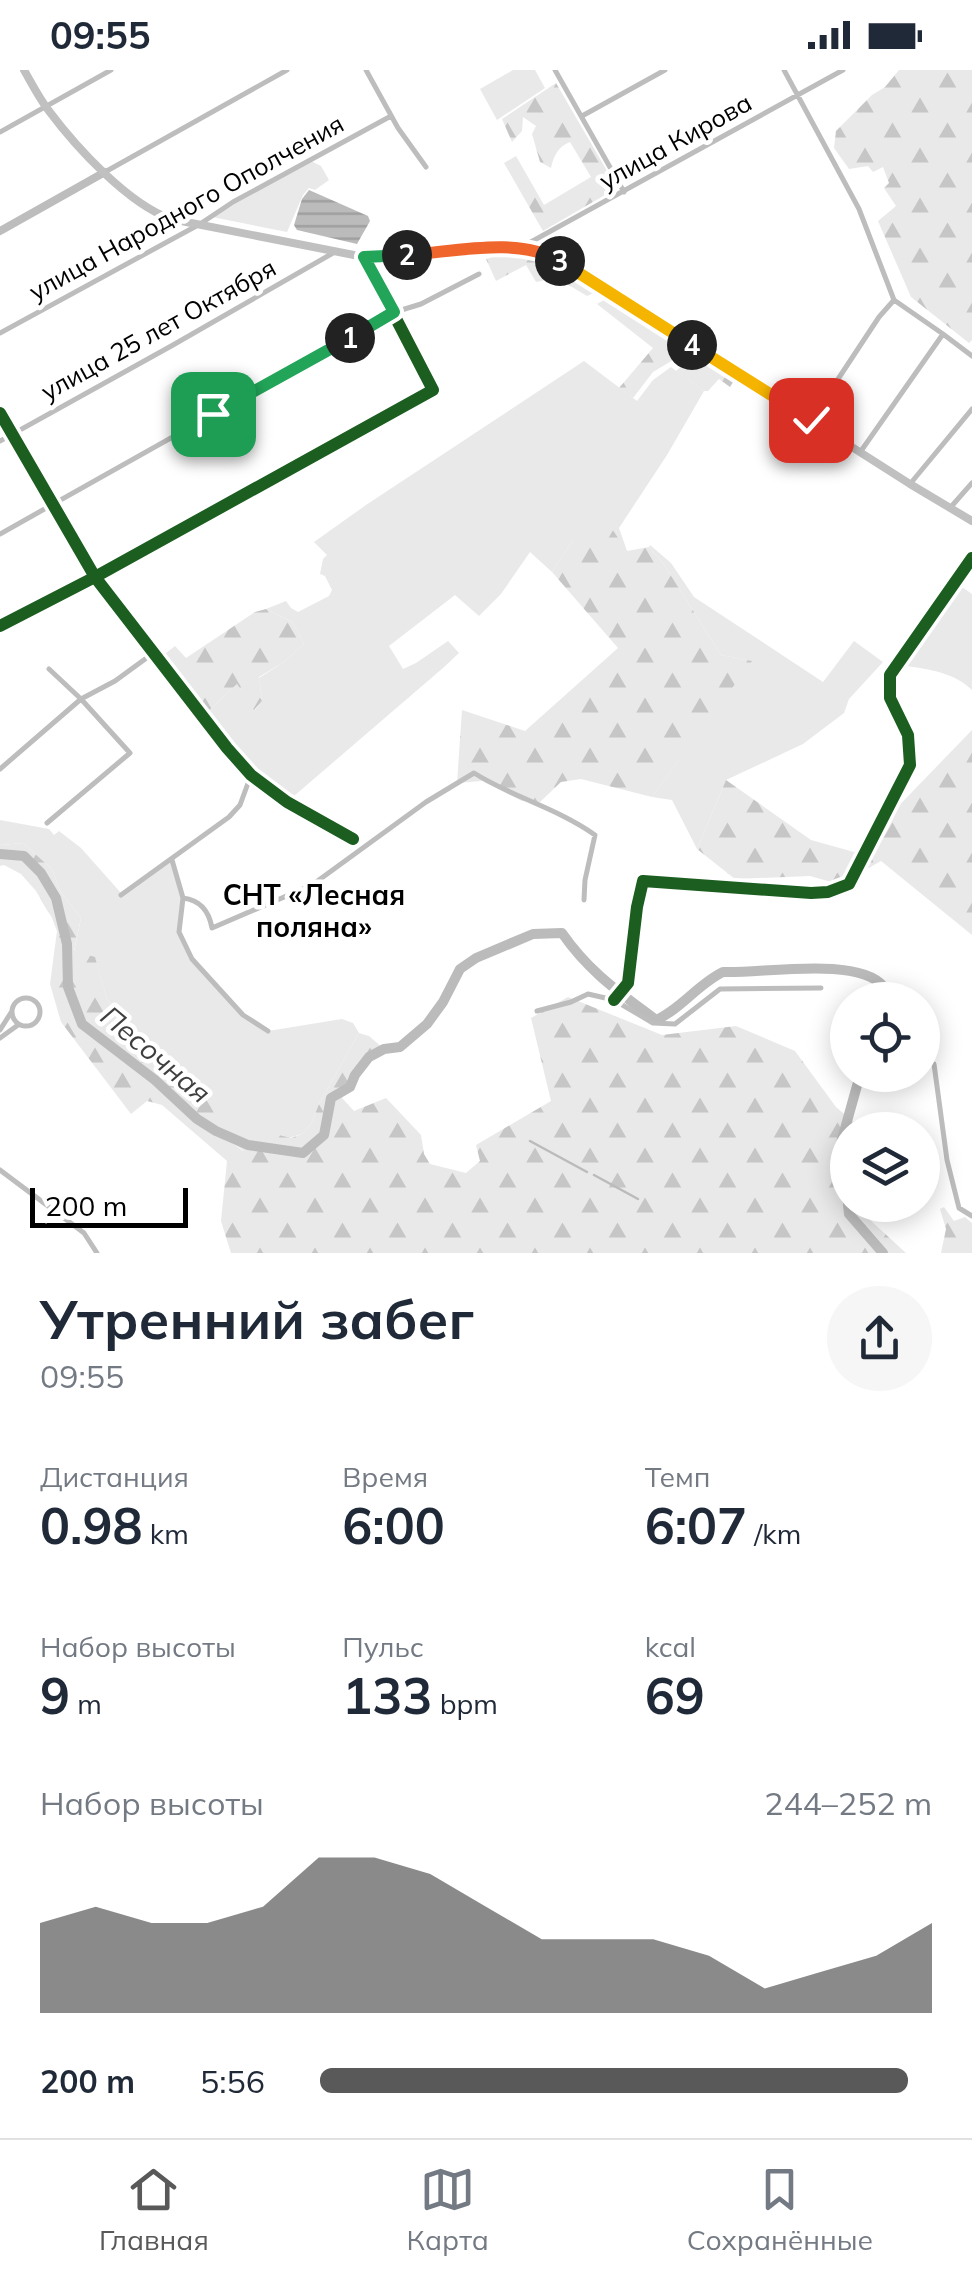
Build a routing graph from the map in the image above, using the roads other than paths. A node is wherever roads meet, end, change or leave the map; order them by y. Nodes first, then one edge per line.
1 (24, 70) edge
2 (110, 70) edge
3 (287, 70) edge
4 (366, 70) edge
5 (555, 70) edge
6 (665, 70) edge
7 (784, 70) edge
8 (843, 70) edge
9 (799, 96) junction
10 (46, 107) junction
11 (391, 116) junction
12 (582, 116) junction
13 (0, 132) edge
14 (426, 166) dead end
15 (104, 172) junction
16 (624, 192) junction
17 (200, 224) junction
18 (0, 230) edge
19 (528, 248) junction
20 (334, 252) junction
21 (364, 257) junction
22 (479, 274) dead end
23 (894, 300) junction
24 (394, 312) junction
25 (0, 333) edge
26 (942, 334) junction
27 (972, 356) edge
28 (972, 409) edge
29 (0, 412) edge
30 (811, 420) junction
31 (13, 434) junction
32 (0, 440) edge
33 (860, 452) junction
34 (972, 483) edge
35 (910, 484) junction
36 (54, 504) junction
37 (950, 508) junction
38 (972, 520) edge
39 (0, 534) edge
40 (972, 558) edge
41 (95, 577) junction
42 (0, 626) edge
43 (152, 654) junction
44 (49, 669) dead end
45 (81, 698) junction
46 (0, 769) edge
47 (251, 775) junction
48 (47, 822) dead end
49 (353, 839) dead end
50 (172, 860) dead end
51 (121, 895) dead end
52 (183, 898) junction
53 (584, 900) dead end
54 (820, 988) dead end
55 (614, 1000) junction
56 (537, 1010) dead end
57 (12, 1011) junction
58 (21, 1025) junction
59 (0, 1030) edge
60 (268, 1031) dead end
61 (0, 1038) edge
62 (938, 1092) edge
63 (0, 1170) edge
64 (972, 1216) edge
65 (97, 1253) edge

1 - 10 main road
2 - 10 street
3 - 15 street
4 - 11 street
5 - 12 street
6 - 12 street
7 - 9 street
8 - 9 street, улица Кирова
9 - 16 street, улица Кирова
9 - 23 street
10 - 13 street
10 - 15 main road
11 - 14 street
11 - 17 street, улица Народного Ополчения
12 - 16 street
15 - 17 main road
15 - 18 street
16 - 19 street, улица Кирова
17 - 20 main road
17 - 25 street, улица Народного Ополчения
19 - 21 main road
19 - 30 main road
20 - 21 main road
20 - 31 street, улица 25 лет Октября
21 - 24 street
22 - 24 street
23 - 26 street
23 - 30 street
24 - 36 street
24 - 41 street
26 - 27 street
26 - 33 street
28 - 35 street
29 - 31 street
30 - 33 main road
31 - 32 street, улица 25 лет Октября
31 - 36 street
33 - 35 main road
34 - 37 street
35 - 37 main road
36 - 39 street
36 - 41 street
37 - 38 main road
40 - 55 street
41 - 42 street
41 - 43 street
43 - 45 street
43 - 47 street
44 - 45 street
45 - 46 street
45 - 48 street
47 - 49 street
47 - 51 street
50 - 52 street
52 - 53 street
52 - 60 street
54 - 55 street
55 - 56 street
57 - 58 street
57 - 58 street
57 - 59 street
58 - 61 street
62 - 64 street
63 - 65 street

